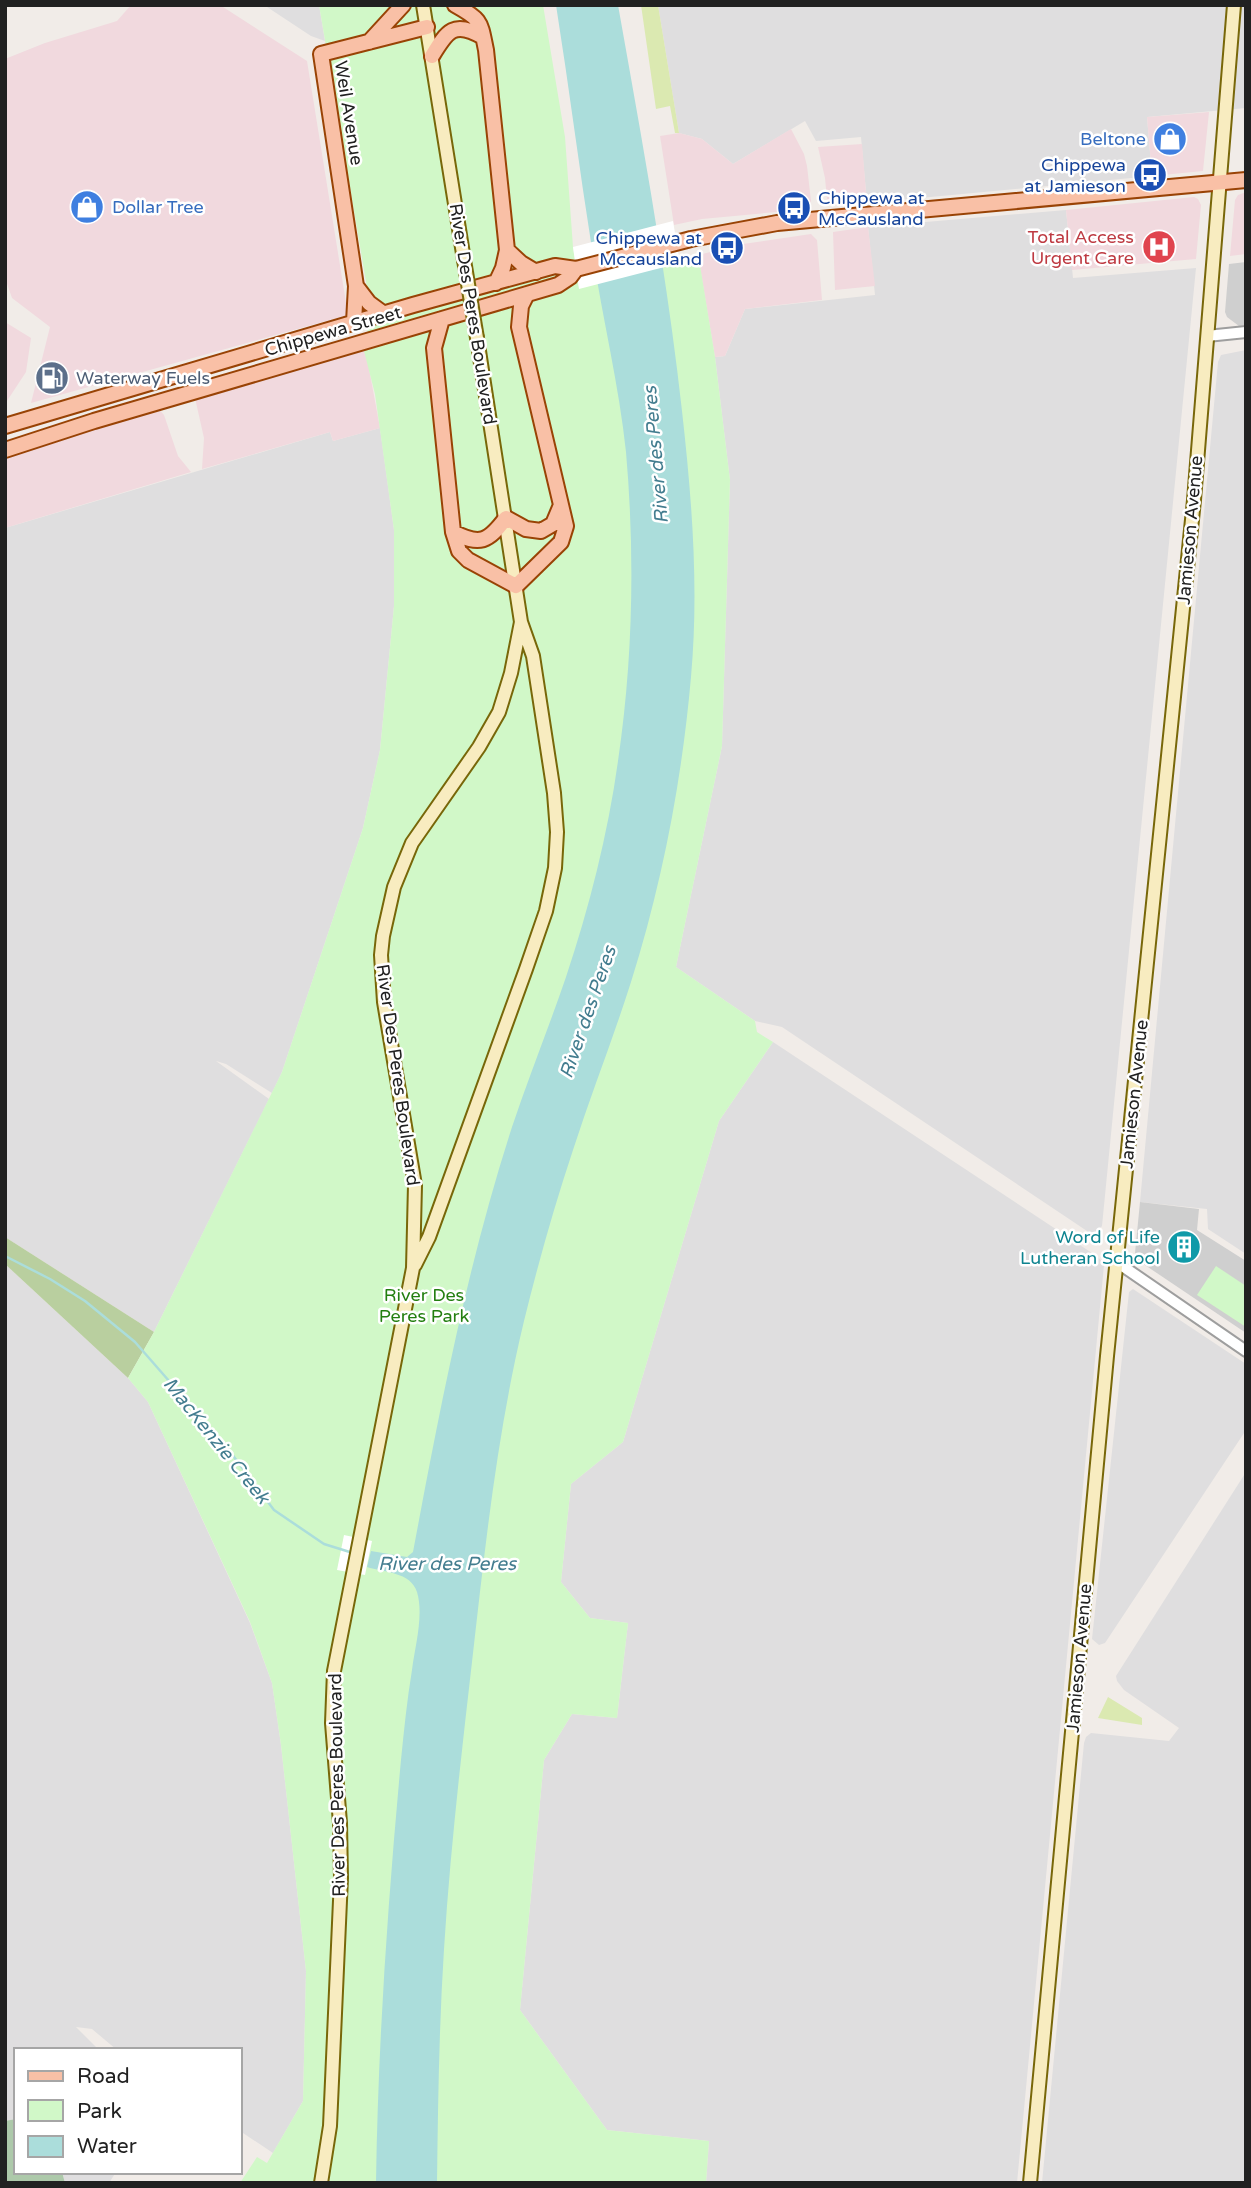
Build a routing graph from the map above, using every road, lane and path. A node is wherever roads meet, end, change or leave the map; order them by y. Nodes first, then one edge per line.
1 (403, 5) edge
2 (423, 5) edge
3 (454, 5) edge
4 (1234, 5) edge
5 (427, 27) junction
6 (483, 37) junction
7 (368, 43) junction
8 (432, 56) junction
9 (1246, 180) edge
10 (1219, 183) junction
11 (507, 250) junction
12 (576, 269) junction
13 (536, 272) junction
14 (496, 283) junction
15 (356, 286) junction
16 (527, 294) junction
17 (491, 305) junction
18 (384, 314) junction
19 (442, 319) junction
20 (354, 323) junction
21 (415, 327) junction
22 (519, 327) junction
23 (1246, 332) edge
24 (1207, 336) junction
25 (434, 348) junction
26 (5, 426) edge
27 (5, 450) edge
28 (562, 503) junction
29 (506, 518) junction
30 (453, 532) junction
31 (516, 586) junction
32 (521, 622) junction
33 (1118, 1264) junction
34 (413, 1268) junction
35 (1246, 1351) edge
36 (321, 2183) edge
37 (1030, 2183) edge

1 - 7 main road
2 - 5 main road, River Des Peres Boulevard
3 - 6 main road
4 - 10 main road, Jamieson Avenue
5 - 7 main road, Weil Avenue
5 - 8 main road, River Des Peres Boulevard
6 - 8 main road
6 - 11 main road
7 - 15 main road, Weil Avenue
8 - 29 main road, River Des Peres Boulevard, bridge
9 - 10 main road, Chippewa Street
10 - 12 main road, Chippewa Street
10 - 24 main road, Jamieson Avenue
11 - 13 main road
11 - 14 main road
12 - 13 main road, Chippewa Street
12 - 16 main road, Chippewa Street
13 - 14 main road, Chippewa Street
14 - 18 main road, Chippewa Street
15 - 18 main road
15 - 20 main road
16 - 17 main road, Chippewa Street
16 - 22 main road
17 - 19 main road, Chippewa Street
17 - 22 main road
18 - 20 main road, Chippewa Street
19 - 21 main road, Chippewa Street
19 - 25 main road
20 - 26 main road, Chippewa Street
21 - 25 main road
21 - 27 main road, Chippewa Street
22 - 28 main road
23 - 24 street
24 - 33 main road, Jamieson Avenue
25 - 30 main road
28 - 29 main road
28 - 31 main road
29 - 30 main road
29 - 31 main road, River Des Peres Boulevard
30 - 31 main road
31 - 32 main road, River Des Peres Boulevard
32 - 34 main road, River Des Peres Boulevard
32 - 34 main road, River Des Peres Boulevard
33 - 35 street
33 - 37 main road, Jamieson Avenue
34 - 36 main road, River Des Peres Boulevard

